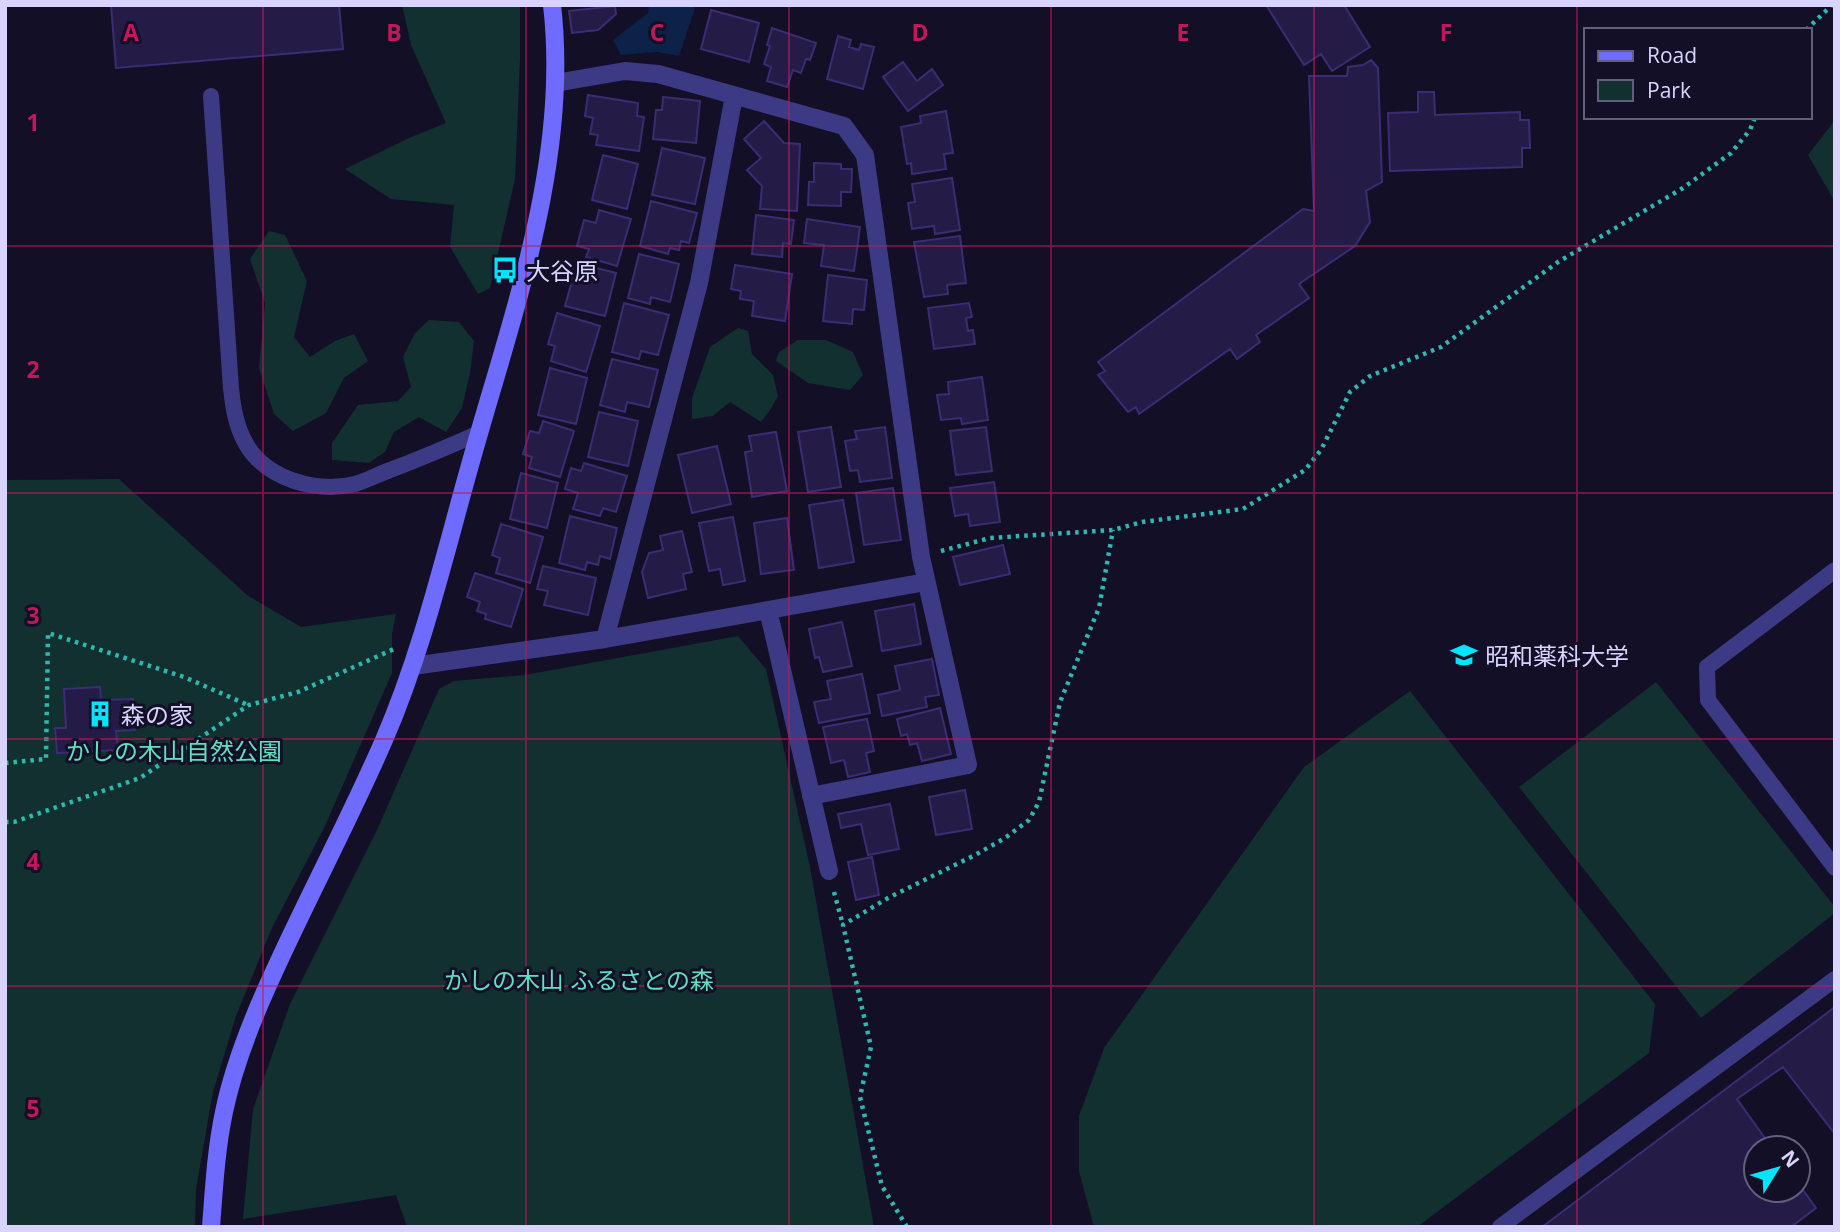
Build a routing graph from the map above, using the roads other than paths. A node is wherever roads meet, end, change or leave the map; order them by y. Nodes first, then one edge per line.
1 (552, 5) edge
2 (555, 83) junction
3 (211, 96) dead end
4 (734, 96) junction
5 (479, 433) junction
6 (1835, 570) edge
7 (926, 582) junction
8 (768, 610) junction
9 (605, 639) junction
10 (413, 666) junction
11 (811, 796) junction
12 (1835, 868) edge
13 (829, 871) road end
14 (1835, 979) edge
15 (211, 1227) edge
16 (1500, 1227) edge

1 - 2 street
2 - 4 street
2 - 5 street
3 - 5 lane
4 - 7 street
4 - 9 street
5 - 10 street
6 - 12 lane
7 - 8 street
7 - 11 street
8 - 9 street
8 - 11 street
9 - 10 street
10 - 15 street
11 - 13 street
14 - 16 lane

